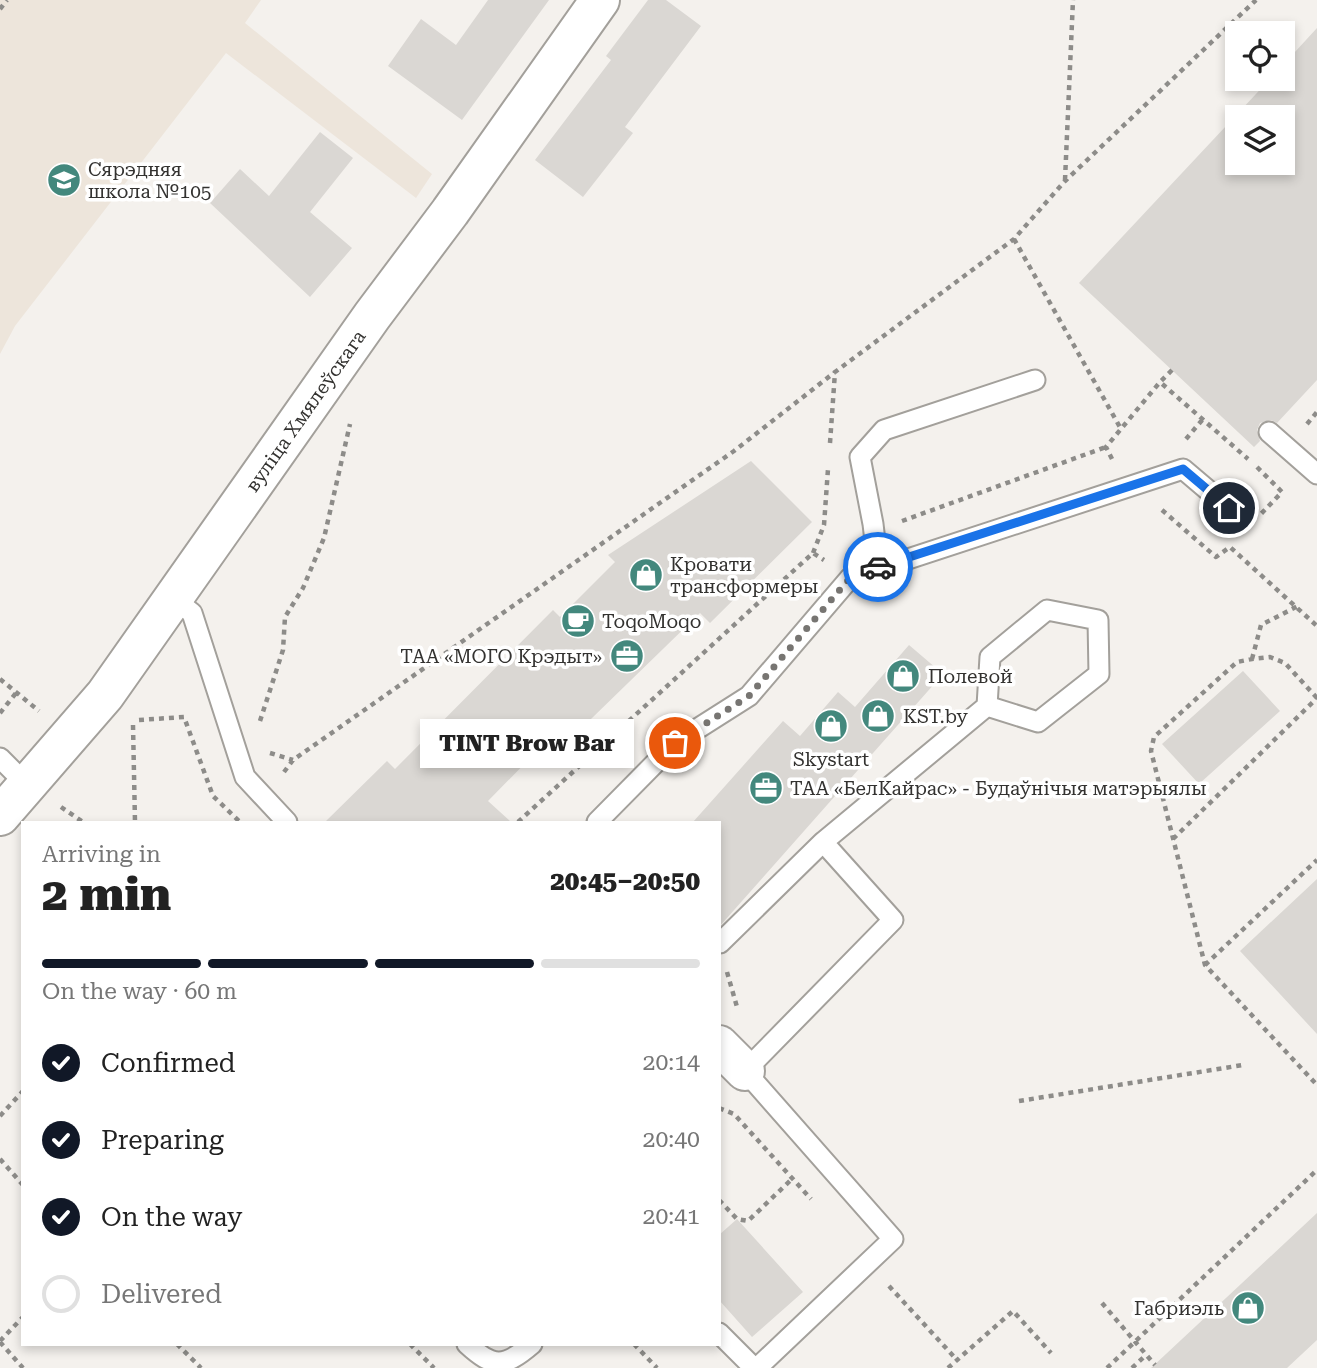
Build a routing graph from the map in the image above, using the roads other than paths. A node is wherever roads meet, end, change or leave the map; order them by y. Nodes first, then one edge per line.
1 (600, 0) edge
2 (1035, 380) dead end
3 (1269, 432) dead end
4 (1317, 474) edge
5 (1229, 508) dead end
6 (878, 568) junction
7 (173, 598) junction
8 (987, 706) junction
9 (13, 771) edge
10 (0, 816) edge
11 (287, 821) edge
12 (598, 821) edge
13 (823, 842) junction
14 (721, 942) edge
15 (732, 1058) edge
16 (721, 1335) edge
17 (469, 1346) edge
18 (531, 1346) edge
19 (756, 1368) edge

1 - 7 street, вуліца Хмялеўскага
2 - 6 lane
3 - 4 lane
5 - 6 lane
6 - 12 lane
7 - 9 street, вуліца Хмялеўскага
7 - 11 lane
8 - 8 lane
8 - 13 lane
9 - 10 street, вуліца Хмялеўскага
13 - 14 lane
13 - 15 lane
15 - 19 lane
16 - 19 lane
17 - 18 lane

